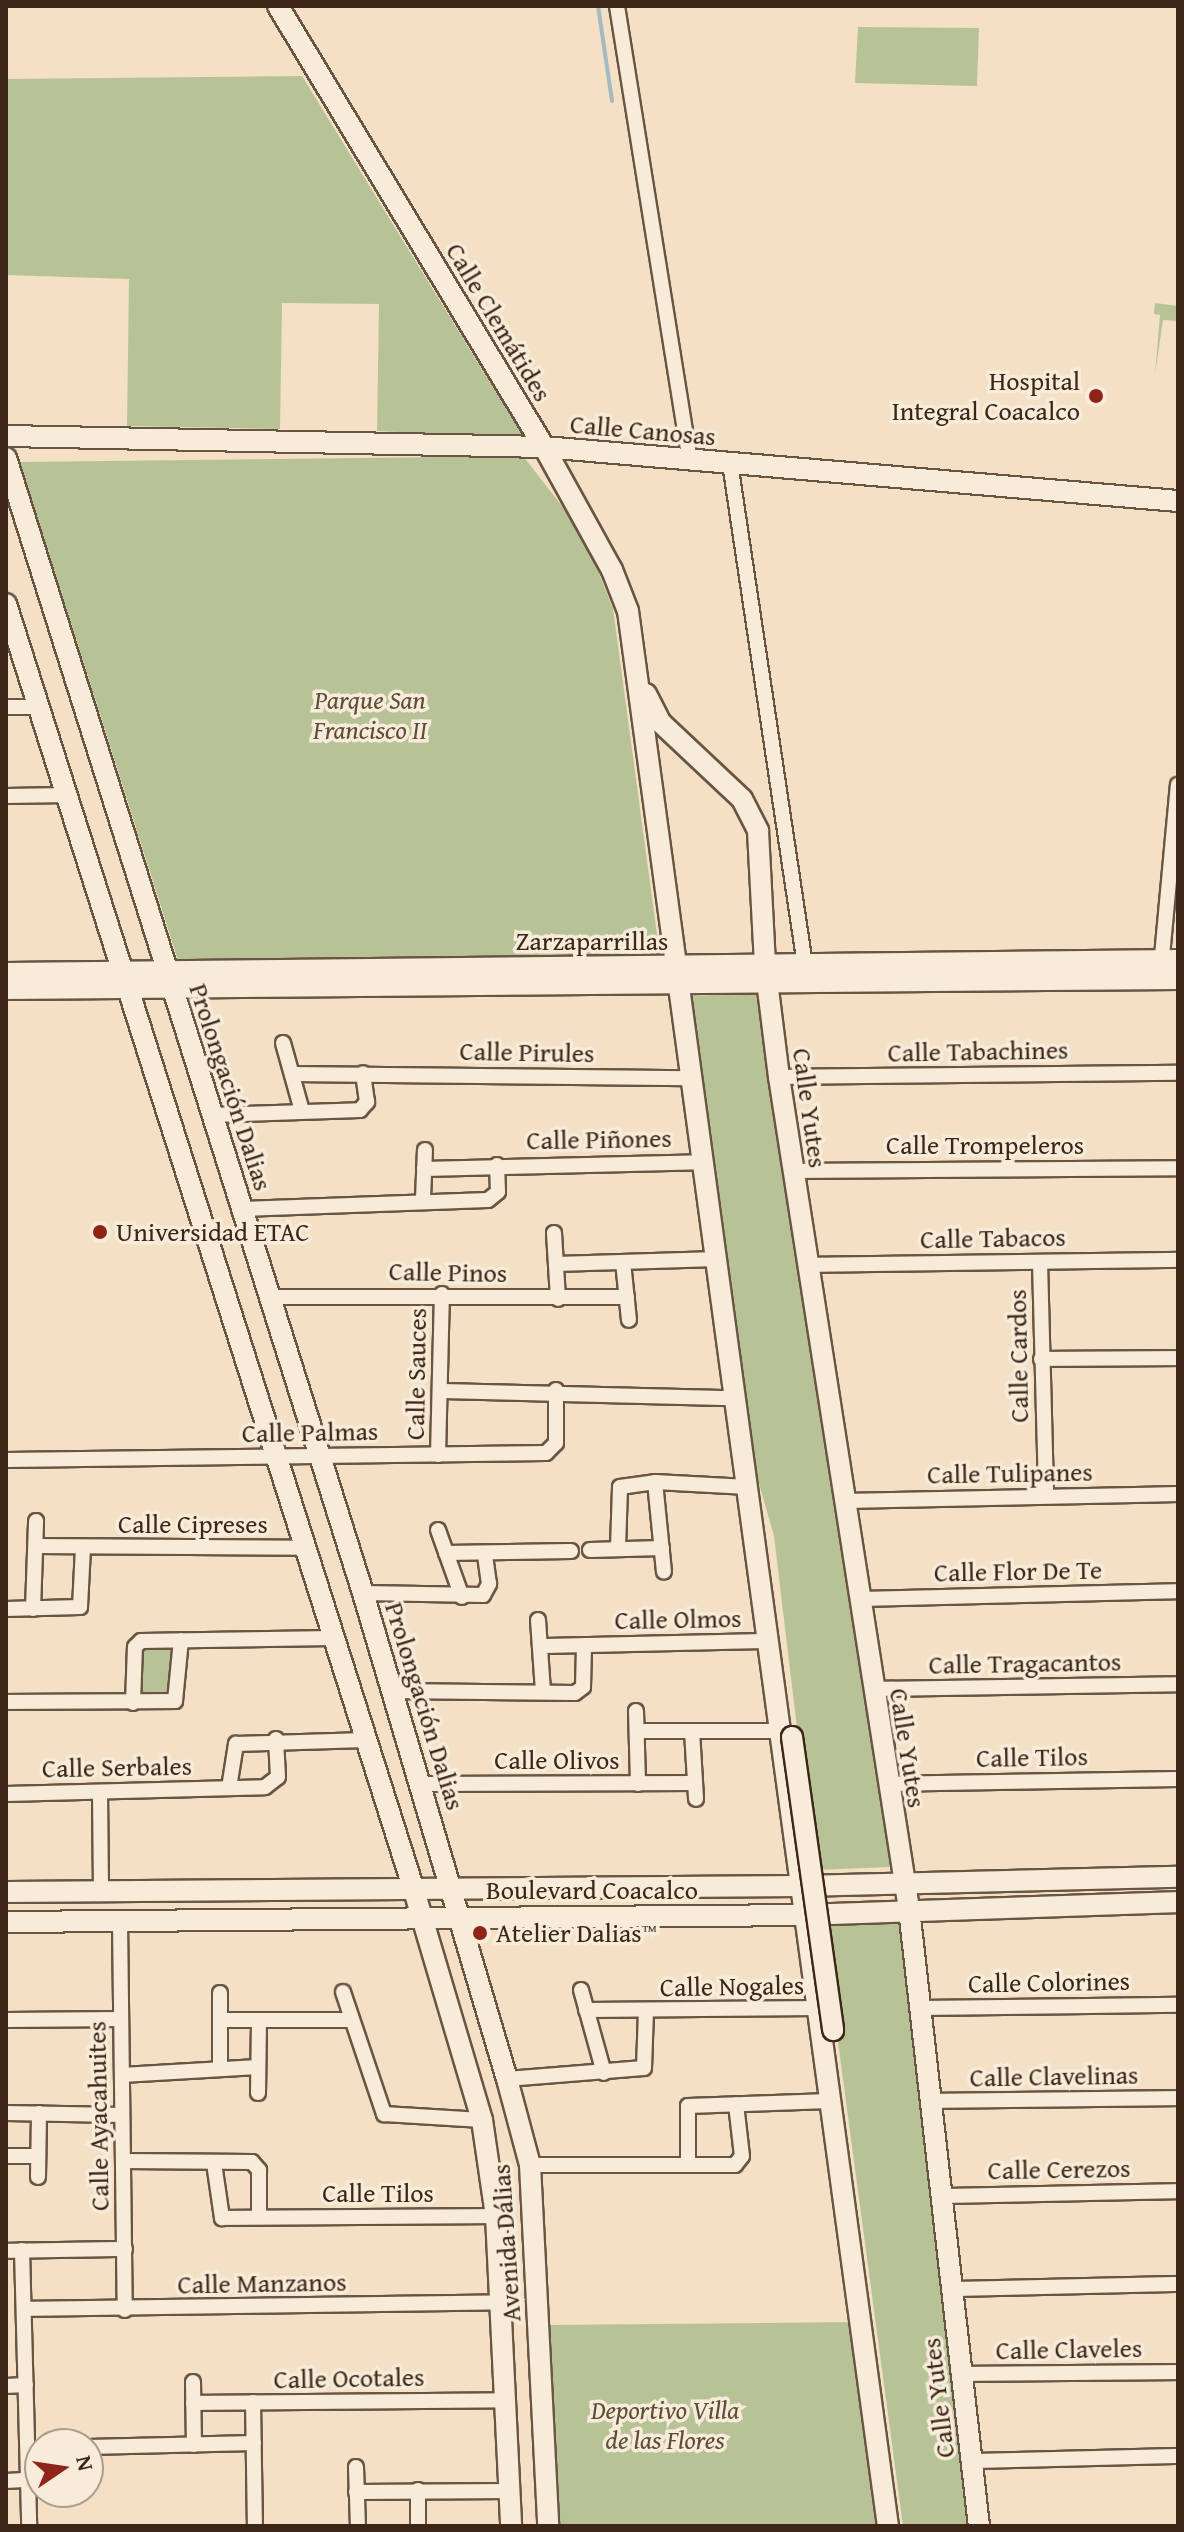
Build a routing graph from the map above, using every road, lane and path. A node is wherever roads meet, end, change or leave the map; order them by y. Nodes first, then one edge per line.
1 (278, 6) edge
2 (617, 6) edge
3 (6, 436) edge
4 (544, 447) junction
5 (6, 458) edge
6 (690, 460) junction
7 (730, 463) junction
8 (1178, 501) edge
9 (7, 609) edge
10 (640, 679) junction
11 (6, 707) edge
12 (39, 707) junction
13 (1178, 785) edge
14 (67, 795) junction
15 (6, 796) edge
16 (805, 965) junction
17 (1169, 969) edge
18 (6, 973) edge
19 (677, 973) junction
20 (766, 973) junction
21 (170, 979) junction
22 (126, 980) junction
23 (6, 989) edge
24 (283, 1043) dead end
25 (363, 1073) junction
26 (1178, 1073) edge
27 (292, 1074) junction
28 (779, 1077) junction
29 (690, 1078) junction
30 (302, 1111) junction
31 (213, 1115) junction
32 (425, 1150) dead end
33 (701, 1162) junction
34 (497, 1165) junction
35 (1178, 1168) edge
36 (424, 1169) junction
37 (793, 1171) junction
38 (423, 1199) junction
39 (242, 1209) junction
40 (554, 1233) dead end
41 (717, 1259) junction
42 (1178, 1260) edge
43 (623, 1262) junction
44 (1040, 1262) junction
45 (556, 1264) junction
46 (808, 1265) junction
47 (442, 1294) junction
48 (269, 1297) junction
49 (627, 1297) junction
50 (558, 1299) junction
51 (629, 1320) dead end
52 (1178, 1358) edge
53 (1041, 1359) junction
54 (556, 1390) junction
55 (440, 1391) junction
56 (735, 1398) junction
57 (318, 1455) junction
58 (438, 1455) junction
59 (274, 1457) junction
60 (6, 1460) edge
61 (655, 1482) junction
62 (749, 1493) junction
63 (1178, 1494) edge
64 (1046, 1496) junction
65 (844, 1501) junction
66 (36, 1521) dead end
67 (438, 1530) dead end
68 (36, 1546) junction
69 (83, 1547) junction
70 (302, 1548) junction
71 (618, 1548) junction
72 (662, 1548) junction
73 (590, 1550) dead end
74 (571, 1551) dead end
75 (446, 1553) junction
76 (485, 1554) junction
77 (664, 1572) dead end
78 (1178, 1591) edge
79 (363, 1593) junction
80 (462, 1597) junction
81 (858, 1599) junction
82 (6, 1609) edge
83 (33, 1609) junction
84 (538, 1620) dead end
85 (332, 1638) junction
86 (181, 1640) junction
87 (768, 1641) junction
88 (584, 1645) junction
89 (541, 1646) junction
90 (1178, 1684) edge
91 (872, 1689) junction
92 (392, 1691) junction
93 (543, 1691) junction
94 (6, 1702) edge
95 (133, 1703) junction
96 (636, 1711) dead end
97 (637, 1731) junction
98 (692, 1731) junction
99 (785, 1734) junction
100 (276, 1739) junction
101 (366, 1740) junction
102 (1178, 1779) edge
103 (695, 1783) junction
104 (422, 1784) junction
105 (638, 1784) junction
106 (887, 1784) junction
107 (229, 1788) junction
108 (100, 1792) junction
109 (6, 1794) edge
110 (696, 1799) dead end
111 (1178, 1877) edge
112 (904, 1883) junction
113 (801, 1886) junction
114 (413, 1887) junction
115 (453, 1887) junction
116 (101, 1889) junction
117 (6, 1892) edge
118 (1178, 1902) edge
119 (909, 1909) junction
120 (805, 1915) junction
121 (459, 1917) junction
122 (422, 1920) junction
123 (120, 1921) junction
124 (6, 1922) edge
125 (581, 1990) dead end
126 (343, 1992) dead end
127 (220, 1993) dead end
128 (1178, 2005) edge
129 (818, 2008) junction
130 (920, 2008) junction
131 (586, 2010) junction
132 (646, 2011) junction
133 (121, 2019) junction
134 (6, 2020) edge
135 (220, 2020) junction
136 (259, 2020) junction
137 (350, 2020) junction
138 (258, 2067) junction
139 (220, 2069) junction
140 (604, 2073) junction
141 (122, 2075) junction
142 (507, 2079) junction
143 (258, 2093) dead end
144 (1178, 2098) edge
145 (830, 2101) junction
146 (930, 2101) junction
147 (736, 2104) junction
148 (6, 2113) edge
149 (39, 2113) junction
150 (122, 2115) junction
151 (482, 2120) junction
152 (6, 2156) edge
153 (38, 2156) junction
154 (123, 2161) junction
155 (214, 2163) junction
156 (530, 2165) junction
157 (688, 2165) junction
158 (38, 2177) dead end
159 (1178, 2191) edge
160 (941, 2196) junction
161 (496, 2216) junction
162 (259, 2217) junction
163 (125, 2249) junction
164 (22, 2250) junction
165 (6, 2251) edge
166 (857, 2278) junction
167 (1178, 2284) edge
168 (951, 2289) junction
169 (501, 2302) junction
170 (24, 2309) junction
171 (125, 2310) junction
172 (1178, 2372) edge
173 (961, 2374) junction
174 (193, 2382) dead end
175 (26, 2385) junction
176 (6, 2386) edge
177 (506, 2400) junction
178 (253, 2402) junction
179 (193, 2403) junction
180 (31, 2428) edge
181 (254, 2443) junction
182 (194, 2445) junction
183 (104, 2447) edge
184 (1178, 2456) edge
185 (972, 2461) junction
186 (356, 2467) dead end
187 (418, 2490) junction
188 (510, 2491) junction
189 (356, 2492) junction
190 (255, 2526) edge
191 (358, 2526) edge
192 (418, 2526) edge
193 (511, 2526) edge
194 (548, 2526) edge
195 (888, 2526) edge
196 (979, 2526) edge

1 - 4 main road, Calle Clemátides
2 - 6 street
3 - 4 main road, Calle Canosas
4 - 6 main road, Calle Canosas
4 - 10 main road, Calle Clemátides
5 - 21 main road, Prolongación Dalias
6 - 7 main road, Calle Canosas
7 - 8 main road, Calle Canosas
7 - 16 street
9 - 12 main road
10 - 19 main road, Calle Clemátides
10 - 20 main road, Calle Clemátides
11 - 12 street
12 - 14 main road
13 - 17 street
14 - 15 street
14 - 22 main road
16 - 17 main road, Zarzaparrillas
16 - 20 main road, Zarzaparrillas
17 - 20 main road, Zarzaparrillas
18 - 22 main road, Zarzaparrillas
19 - 20 main road, Zarzaparrillas
19 - 21 main road, Zarzaparrillas
19 - 29 main road
20 - 28 main road, Calle Yutes
21 - 22 main road, Zarzaparrillas
21 - 31 main road, Prolongación Dalias
22 - 23 main road, Zarzaparrillas
22 - 59 main road
24 - 27 street
25 - 27 street, Calle Pirules
25 - 29 street, Calle Pirules
25 - 30 street
26 - 28 street, Calle Tabachines
27 - 30 street
28 - 37 main road, Calle Yutes
29 - 33 main road
30 - 31 street
31 - 39 main road, Prolongación Dalias
32 - 36 street
33 - 34 street, Calle Piñones
33 - 41 main road
34 - 36 street, Calle Piñones
34 - 38 street, Calle Piñones
35 - 37 street, Calle Trompeleros
36 - 38 street
37 - 46 main road, Calle Yutes
38 - 39 street, Calle Piñones
39 - 48 main road, Prolongación Dalias
40 - 45 street
41 - 43 street
41 - 56 main road
42 - 44 street, Calle Tabacos
43 - 45 street
43 - 49 street
44 - 46 street, Calle Tabacos
44 - 53 street, Calle Cardos
45 - 50 street
46 - 65 main road, Calle Yutes
47 - 48 street, Calle Pinos
47 - 50 street, Calle Pinos
47 - 55 street, Calle Sauces
48 - 57 main road, Prolongación Dalias
49 - 50 street, Calle Pinos
49 - 51 street
52 - 53 street
53 - 64 street, Calle Cardos
54 - 55 street
54 - 56 street
54 - 58 street, Calle Palmas
55 - 58 street, Calle Sauces
56 - 62 main road
57 - 58 street, Calle Palmas
57 - 59 street, Calle Palmas
57 - 79 main road, Prolongación Dalias
59 - 60 street, Calle Palmas
59 - 70 main road
61 - 62 street
61 - 71 street
61 - 72 street
62 - 87 main road
62 - 99 main road
63 - 64 street, Calle Tulipanes
64 - 65 street, Calle Tulipanes
65 - 81 main road, Calle Yutes
66 - 68 street
67 - 75 street
68 - 69 street, Calle Cipreses
68 - 83 street
69 - 70 street, Calle Cipreses
69 - 83 street, Calle Cipreses
70 - 85 main road
71 - 72 street
71 - 73 street
72 - 77 street
74 - 76 street
75 - 76 street
75 - 80 street
76 - 80 street
78 - 81 street, Calle Flor De Te
79 - 80 street
79 - 92 main road, Prolongación Dalias
81 - 91 main road, Calle Yutes
82 - 83 street, Calle Cipreses
84 - 89 street
85 - 86 street
85 - 101 main road
86 - 95 street
86 - 95 street
87 - 88 street, Calle Olmos
87 - 99 main road
88 - 89 street
88 - 93 street, Calle Olmos
89 - 93 street
90 - 91 street, Calle Tragacantos
91 - 106 main road, Calle Yutes
92 - 93 street, Calle Olmos
92 - 104 main road, Prolongación Dalias
94 - 95 street
96 - 97 street, Calle Olivos
97 - 98 street, Calle Olivos
97 - 105 street, Calle Olivos
98 - 99 street, Calle Olivos
98 - 103 street
99 - 113 main road
99 - 166 main road, bridge
100 - 101 street, Calle Serbales
100 - 107 street, Calle Serbales
100 - 107 street, Calle Serbales
101 - 114 main road
102 - 106 street, Calle Tilos
103 - 105 street
103 - 110 street
104 - 105 street, Calle Olivos
104 - 115 main road, Prolongación Dalias
106 - 112 main road, Calle Yutes
107 - 108 street, Calle Serbales
108 - 109 street, Calle Serbales
108 - 116 street
111 - 112 main road, Boulevard Coacalco
112 - 113 main road, Boulevard Coacalco
112 - 119 main road, Calle Yutes
113 - 115 main road, Boulevard Coacalco
113 - 120 main road
114 - 115 main road, Boulevard Coacalco
114 - 116 main road, Boulevard Coacalco
114 - 122 main road
115 - 121 main road, Prolongación Dalias
116 - 117 main road, Boulevard Coacalco
118 - 119 main road, Boulevard Coacalco
119 - 120 main road, Boulevard Coacalco
119 - 130 main road, Calle Yutes
120 - 121 main road, Boulevard Coacalco
120 - 129 main road
121 - 122 main road, Boulevard Coacalco
121 - 142 main road, Avenida Dálias
122 - 123 main road, Boulevard Coacalco
122 - 151 main road, Avenida Dálias
123 - 124 main road, Boulevard Coacalco
123 - 133 street, Calle Ayacahuites
125 - 131 street
126 - 137 street
127 - 135 street
128 - 130 street, Calle Colorines
129 - 132 street, Calle Nogales
129 - 145 main road
130 - 146 main road, Calle Yutes
131 - 132 street, Calle Nogales
131 - 140 street
132 - 140 street, Calle Nogales
133 - 134 street
133 - 141 street, Calle Ayacahuites
135 - 136 street
135 - 139 street
136 - 137 street
136 - 138 street
137 - 151 street
138 - 139 street
138 - 143 street
139 - 141 street
140 - 142 street, Calle Nogales
141 - 150 street, Calle Ayacahuites
142 - 156 main road, Avenida Dálias
144 - 146 street, Calle Clavelinas
145 - 147 street
145 - 166 main road
146 - 160 main road, Calle Yutes
147 - 157 street
147 - 157 street
148 - 149 street
149 - 150 street
149 - 153 street
150 - 154 street, Calle Ayacahuites
151 - 161 main road, Avenida Dálias
152 - 153 street
153 - 158 street
154 - 155 street
154 - 163 street, Calle Ayacahuites
155 - 162 street, Calle Tilos
155 - 162 street
156 - 157 street
156 - 194 main road, Avenida Dálias
159 - 160 street, Calle Cerezos
160 - 168 main road, Calle Yutes
161 - 162 street, Calle Tilos
161 - 169 main road, Avenida Dálias
163 - 164 street
163 - 171 street, Calle Ayacahuites
164 - 165 street
164 - 170 street
166 - 195 main road
167 - 168 street
168 - 173 main road, Calle Yutes
169 - 171 street, Calle Manzanos
169 - 177 main road, Avenida Dálias
170 - 171 street, Calle Manzanos
170 - 175 street
172 - 173 street, Calle Claveles
173 - 185 main road, Calle Yutes
174 - 179 street
175 - 176 street
175 - 180 street
177 - 178 street, Calle Ocotales
177 - 188 main road, Avenida Dálias
178 - 179 street, Calle Ocotales
178 - 181 street
179 - 182 street
181 - 182 street
181 - 190 street
182 - 183 street
184 - 185 street
185 - 196 main road, Calle Yutes
186 - 189 street
187 - 188 street
187 - 189 street
187 - 192 street
188 - 193 main road, Avenida Dálias
189 - 191 street

